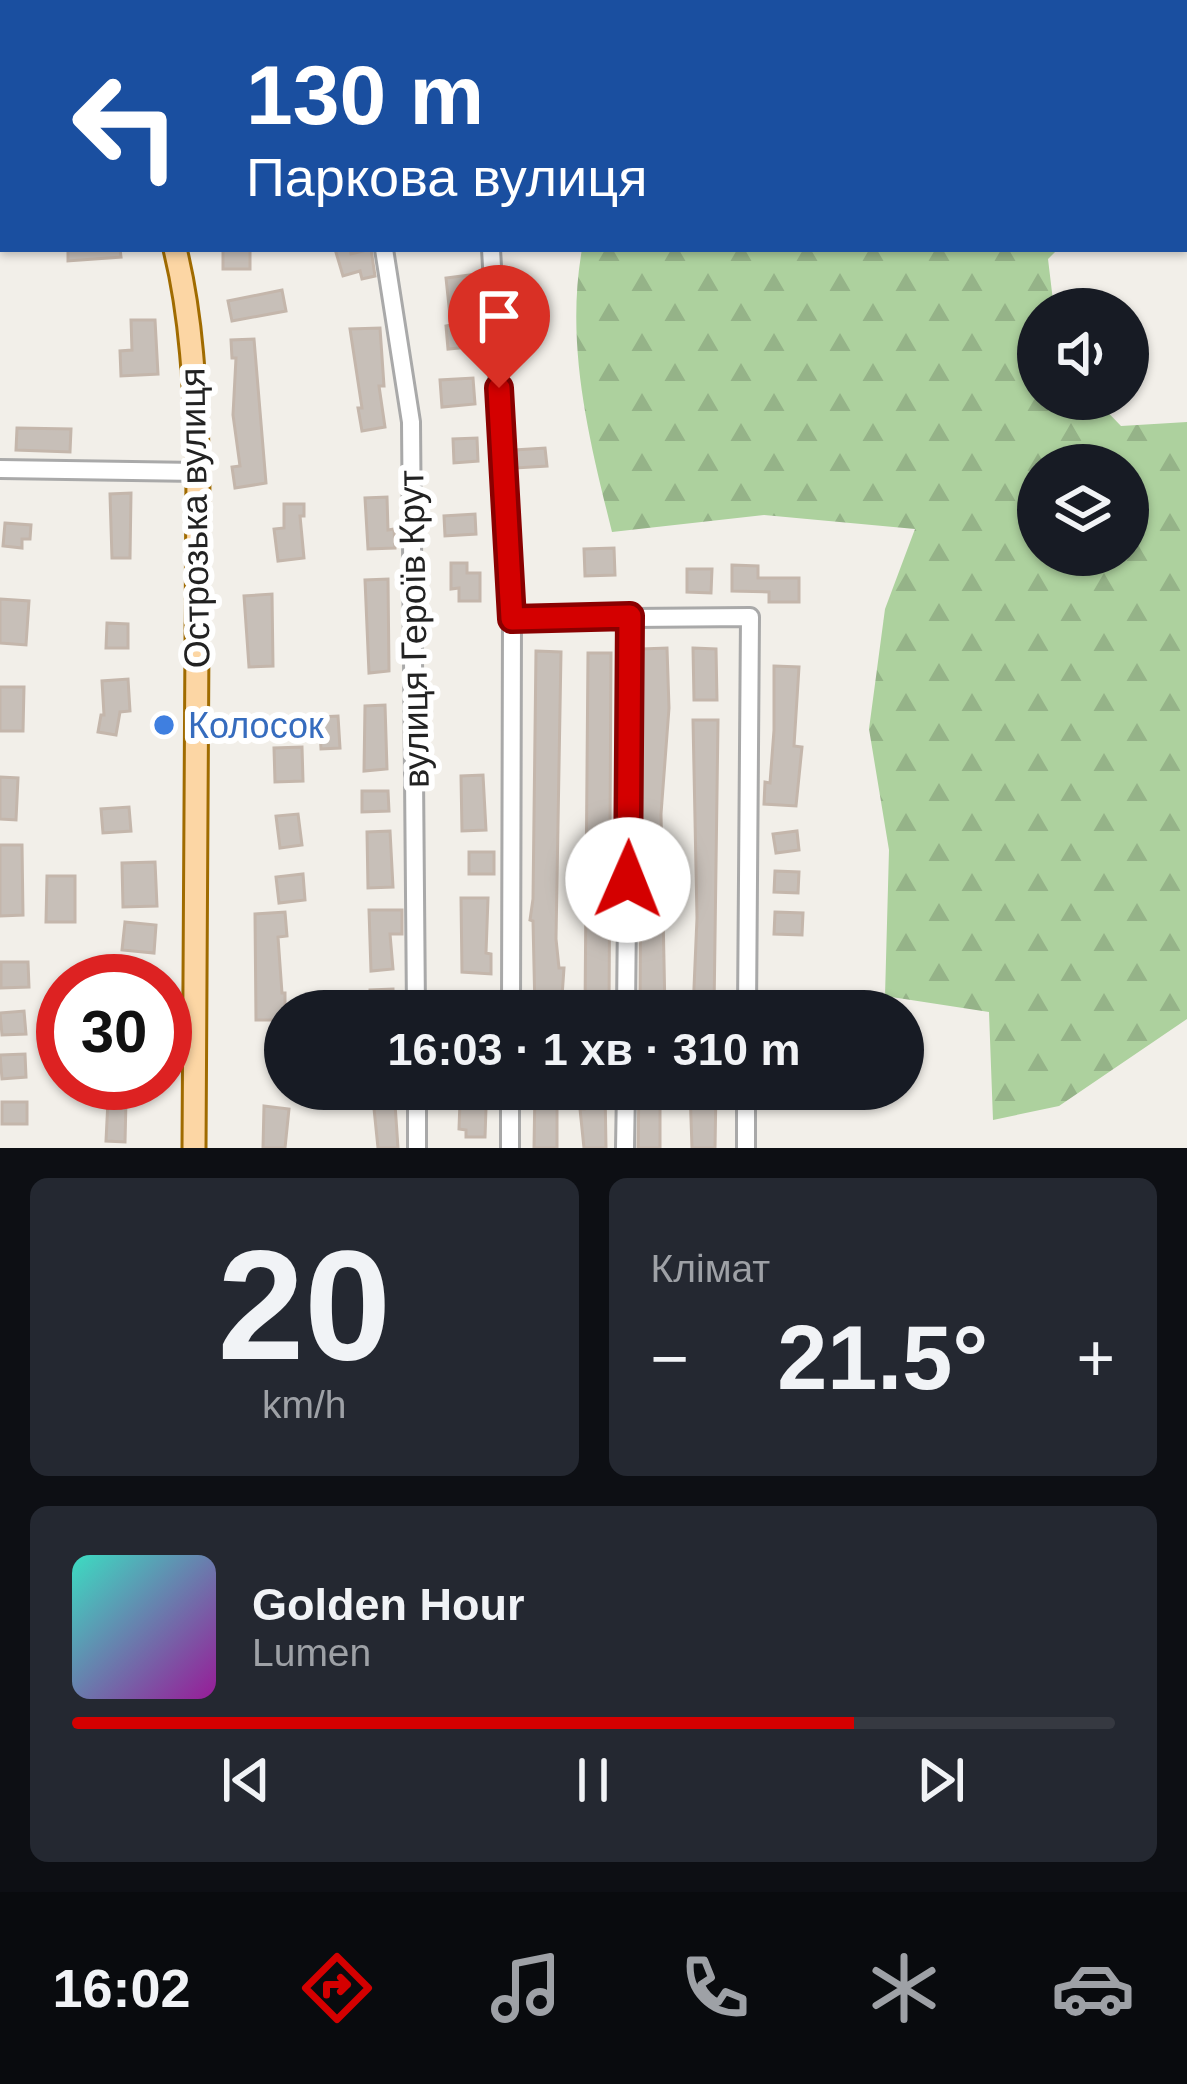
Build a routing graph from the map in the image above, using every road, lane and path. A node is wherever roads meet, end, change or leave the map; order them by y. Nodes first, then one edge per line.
1 (176, 252) edge
2 (384, 252) edge
3 (491, 252) edge
4 (0, 470) edge
5 (198, 472) junction
6 (630, 616) junction
7 (512, 619) junction
8 (416, 990) edge
9 (511, 990) edge
10 (626, 990) edge
11 (747, 990) edge
12 (417, 1110) edge
13 (511, 1110) edge
14 (626, 1110) edge
15 (746, 1110) edge
16 (194, 1148) edge
17 (417, 1148) edge
18 (510, 1148) edge
19 (625, 1148) edge
20 (746, 1148) edge

1 - 5 main road, Острозька вулиця
2 - 8 street, вулиця Героїв Крут
3 - 7 street
4 - 5 street
5 - 16 main road, Острозька вулиця
6 - 7 street
6 - 10 street
6 - 11 street
7 - 9 street
12 - 17 street
13 - 18 street
14 - 19 street
15 - 20 street

